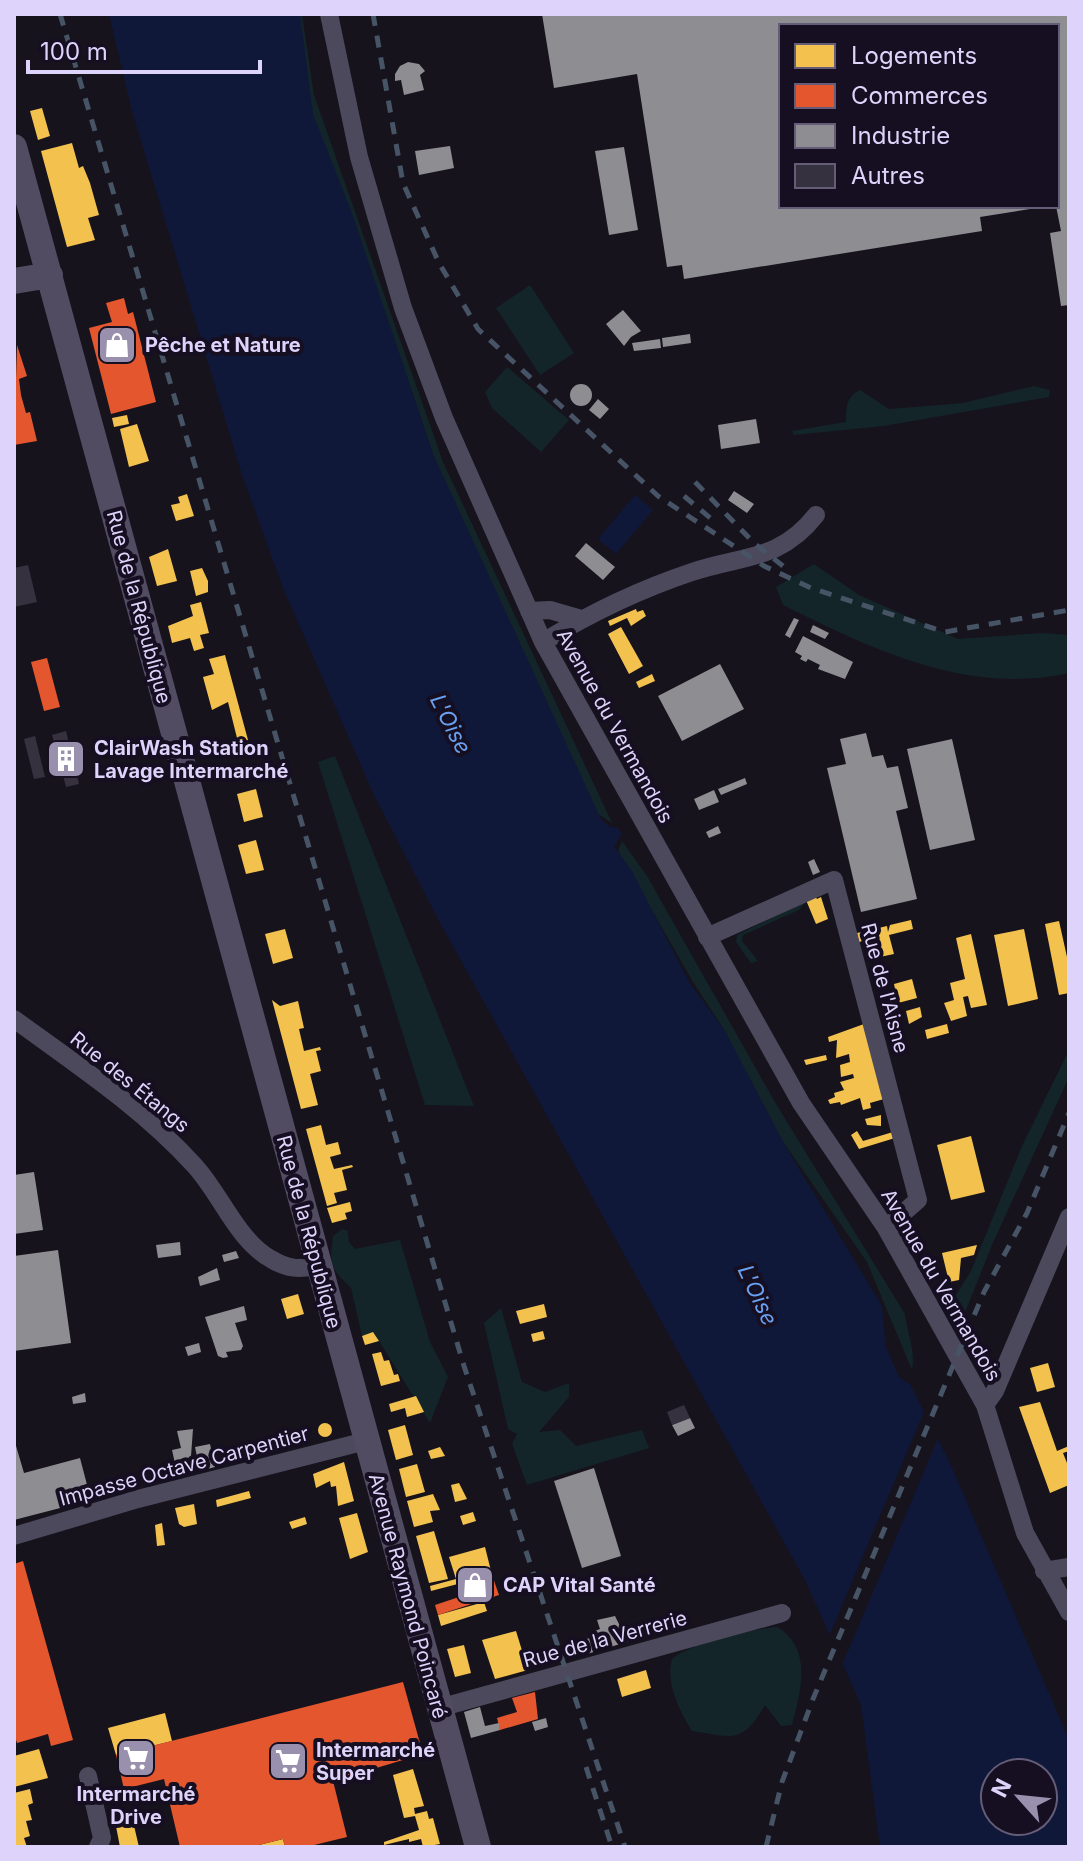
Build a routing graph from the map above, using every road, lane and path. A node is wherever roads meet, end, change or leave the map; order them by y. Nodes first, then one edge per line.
1 (329, 14) edge
2 (14, 147) edge
3 (50, 275) junction
4 (14, 281) edge
5 (816, 515) dead end
6 (529, 611) junction
7 (581, 619) junction
8 (543, 642) junction
9 (707, 937) junction
10 (14, 1019) edge
11 (1069, 1217) edge
12 (886, 1228) junction
13 (317, 1265) junction
14 (339, 1344) joint
15 (985, 1405) junction
16 (366, 1441) junction
17 (14, 1536) edge
18 (1069, 1567) edge
19 (1044, 1571) junction
20 (1069, 1612) edge
21 (782, 1613) dead end
22 (439, 1708) junction
23 (88, 1776) dead end
24 (98, 1847) edge
25 (478, 1847) edge

1 - 6 street, Avenue du Vermandois
2 - 3 main road, Rue de la République
3 - 4 main road
3 - 13 main road, Rue de la République
5 - 7 street
6 - 7 street
6 - 8 street, Avenue du Vermandois
7 - 8 street
8 - 9 street, Avenue du Vermandois
9 - 12 street, Avenue du Vermandois
9 - 12 street, Rue de l'Aisne
10 - 13 street, Rue des Étangs
11 - 15 street
12 - 15 street, Avenue du Vermandois
13 - 14 main road, Rue de la République
14 - 16 main road, Avenue Raymond Poincaré
15 - 19 street, Avenue du Vermandois
16 - 17 street, Impasse Octave Carpentier
16 - 22 main road, Avenue Raymond Poincaré
18 - 19 street
19 - 20 street, Avenue du Vermandois
21 - 22 street, Rue de la Verrerie
22 - 25 main road, Avenue Raymond Poincaré
23 - 24 street

